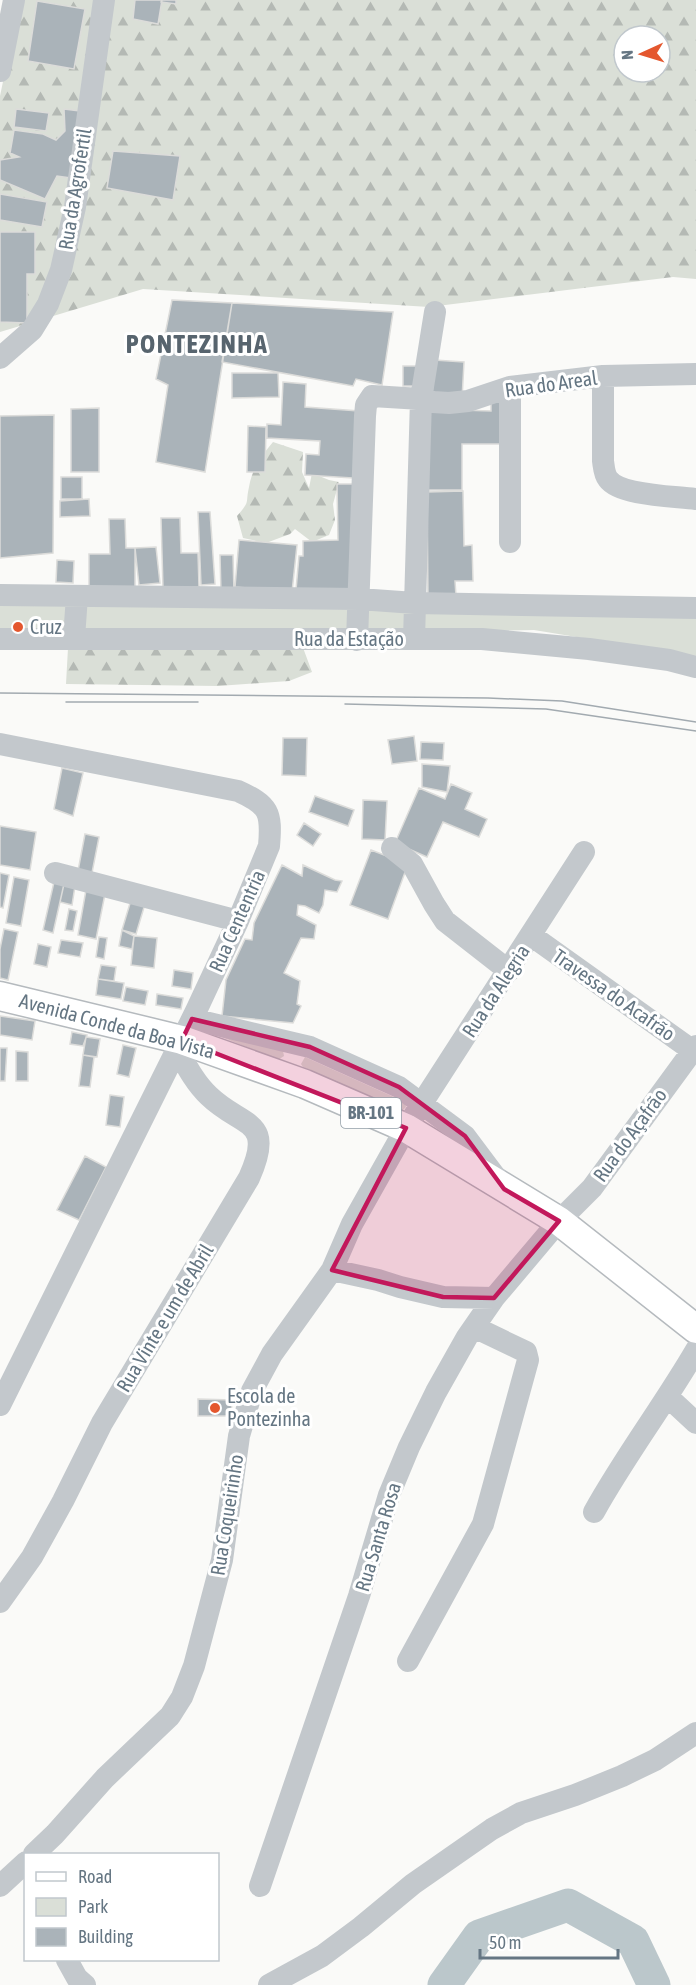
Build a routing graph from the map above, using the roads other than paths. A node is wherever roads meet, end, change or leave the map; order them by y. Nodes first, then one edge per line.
1 (14, 0) edge
2 (104, 0) edge
3 (4, 23) edge
4 (0, 71) edge
5 (435, 312) dead end
6 (0, 358) edge
7 (696, 374) edge
8 (603, 376) junction
9 (510, 387) junction
10 (421, 399) junction
11 (696, 499) edge
12 (510, 542) dead end
13 (0, 595) edge
14 (77, 596) junction
15 (359, 599) junction
16 (416, 603) junction
17 (696, 608) edge
18 (74, 638) junction
19 (0, 639) edge
20 (414, 639) junction
21 (357, 640) junction
22 (696, 667) edge
23 (0, 744) edge
24 (392, 848) dead end
25 (584, 852) dead end
26 (55, 873) dead end
27 (238, 921) junction
28 (532, 936) junction
29 (509, 971) junction
30 (0, 996) edge
31 (184, 1036) junction
32 (296, 1044) junction
33 (695, 1050) edge
34 (284, 1077) junction
35 (422, 1103) junction
36 (406, 1128) junction
37 (504, 1189) junction
38 (559, 1221) junction
39 (332, 1270) junction
40 (494, 1298) junction
41 (474, 1327) junction
42 (696, 1329) edge
43 (696, 1350) edge
44 (668, 1397) junction
45 (0, 1405) edge
46 (696, 1423) edge
47 (594, 1512) dead end
48 (0, 1602) edge
49 (408, 1661) dead end
50 (696, 1733) edge
51 (56, 1844) edge
52 (36, 1853) edge
53 (24, 1864) edge
54 (0, 1886) edge
55 (260, 1886) dead end
56 (68, 1961) edge
57 (85, 1985) edge
58 (269, 1985) edge

1 - 3 street
2 - 6 street, Rua da Agrofertil
3 - 4 street
5 - 10 street
7 - 8 street, Rua do Areal
8 - 9 street, Rua do Areal
8 - 11 street
9 - 10 street, Rua do Areal
9 - 12 street
10 - 15 street, Rua do Areal
10 - 16 street
13 - 14 street
14 - 15 street
14 - 18 street
15 - 16 street
15 - 21 street
16 - 17 street
16 - 20 street
18 - 19 street, Rua da Estação
18 - 21 street, Rua da Estação
20 - 21 street, Rua da Estação
20 - 22 street, Rua da Estação
23 - 27 street, Rua Cententria
24 - 29 street
25 - 28 street, Rua da Alegria
26 - 27 street
27 - 31 street, Rua Cententria
28 - 29 street, Rua da Alegria
28 - 33 street, Travessa do Acafrão
29 - 35 street, Rua da Alegria
30 - 31 main road, Avenida Conde da Boa Vista / BR-101
31 - 32 street
31 - 34 main road, Avenida Conde da Boa Vista / BR-101
31 - 45 street, Rua Cententria
31 - 48 street, Rua Vinte e um de Abril
32 - 34 street
32 - 35 street
33 - 38 street, Rua do Açafrão
34 - 36 main road, Avenida Conde da Boa Vista / BR-101
35 - 36 street, Rua da Alegria
35 - 37 street
36 - 37 main road, Avenida Conde da Boa Vista / BR-101
36 - 39 street, Rua Coqueirinho
37 - 38 main road, Avenida Conde da Boa Vista / BR-101
38 - 40 street, Rua Santa Rosa
38 - 42 main road, Avenida Conde da Boa Vista / BR-101
39 - 40 street
39 - 51 street, Rua Coqueirinho
40 - 41 street, Rua Santa Rosa
41 - 49 street
41 - 55 street, Rua Santa Rosa
43 - 44 street
44 - 46 street
44 - 47 street
50 - 58 street
51 - 52 street
53 - 54 street
56 - 57 street

